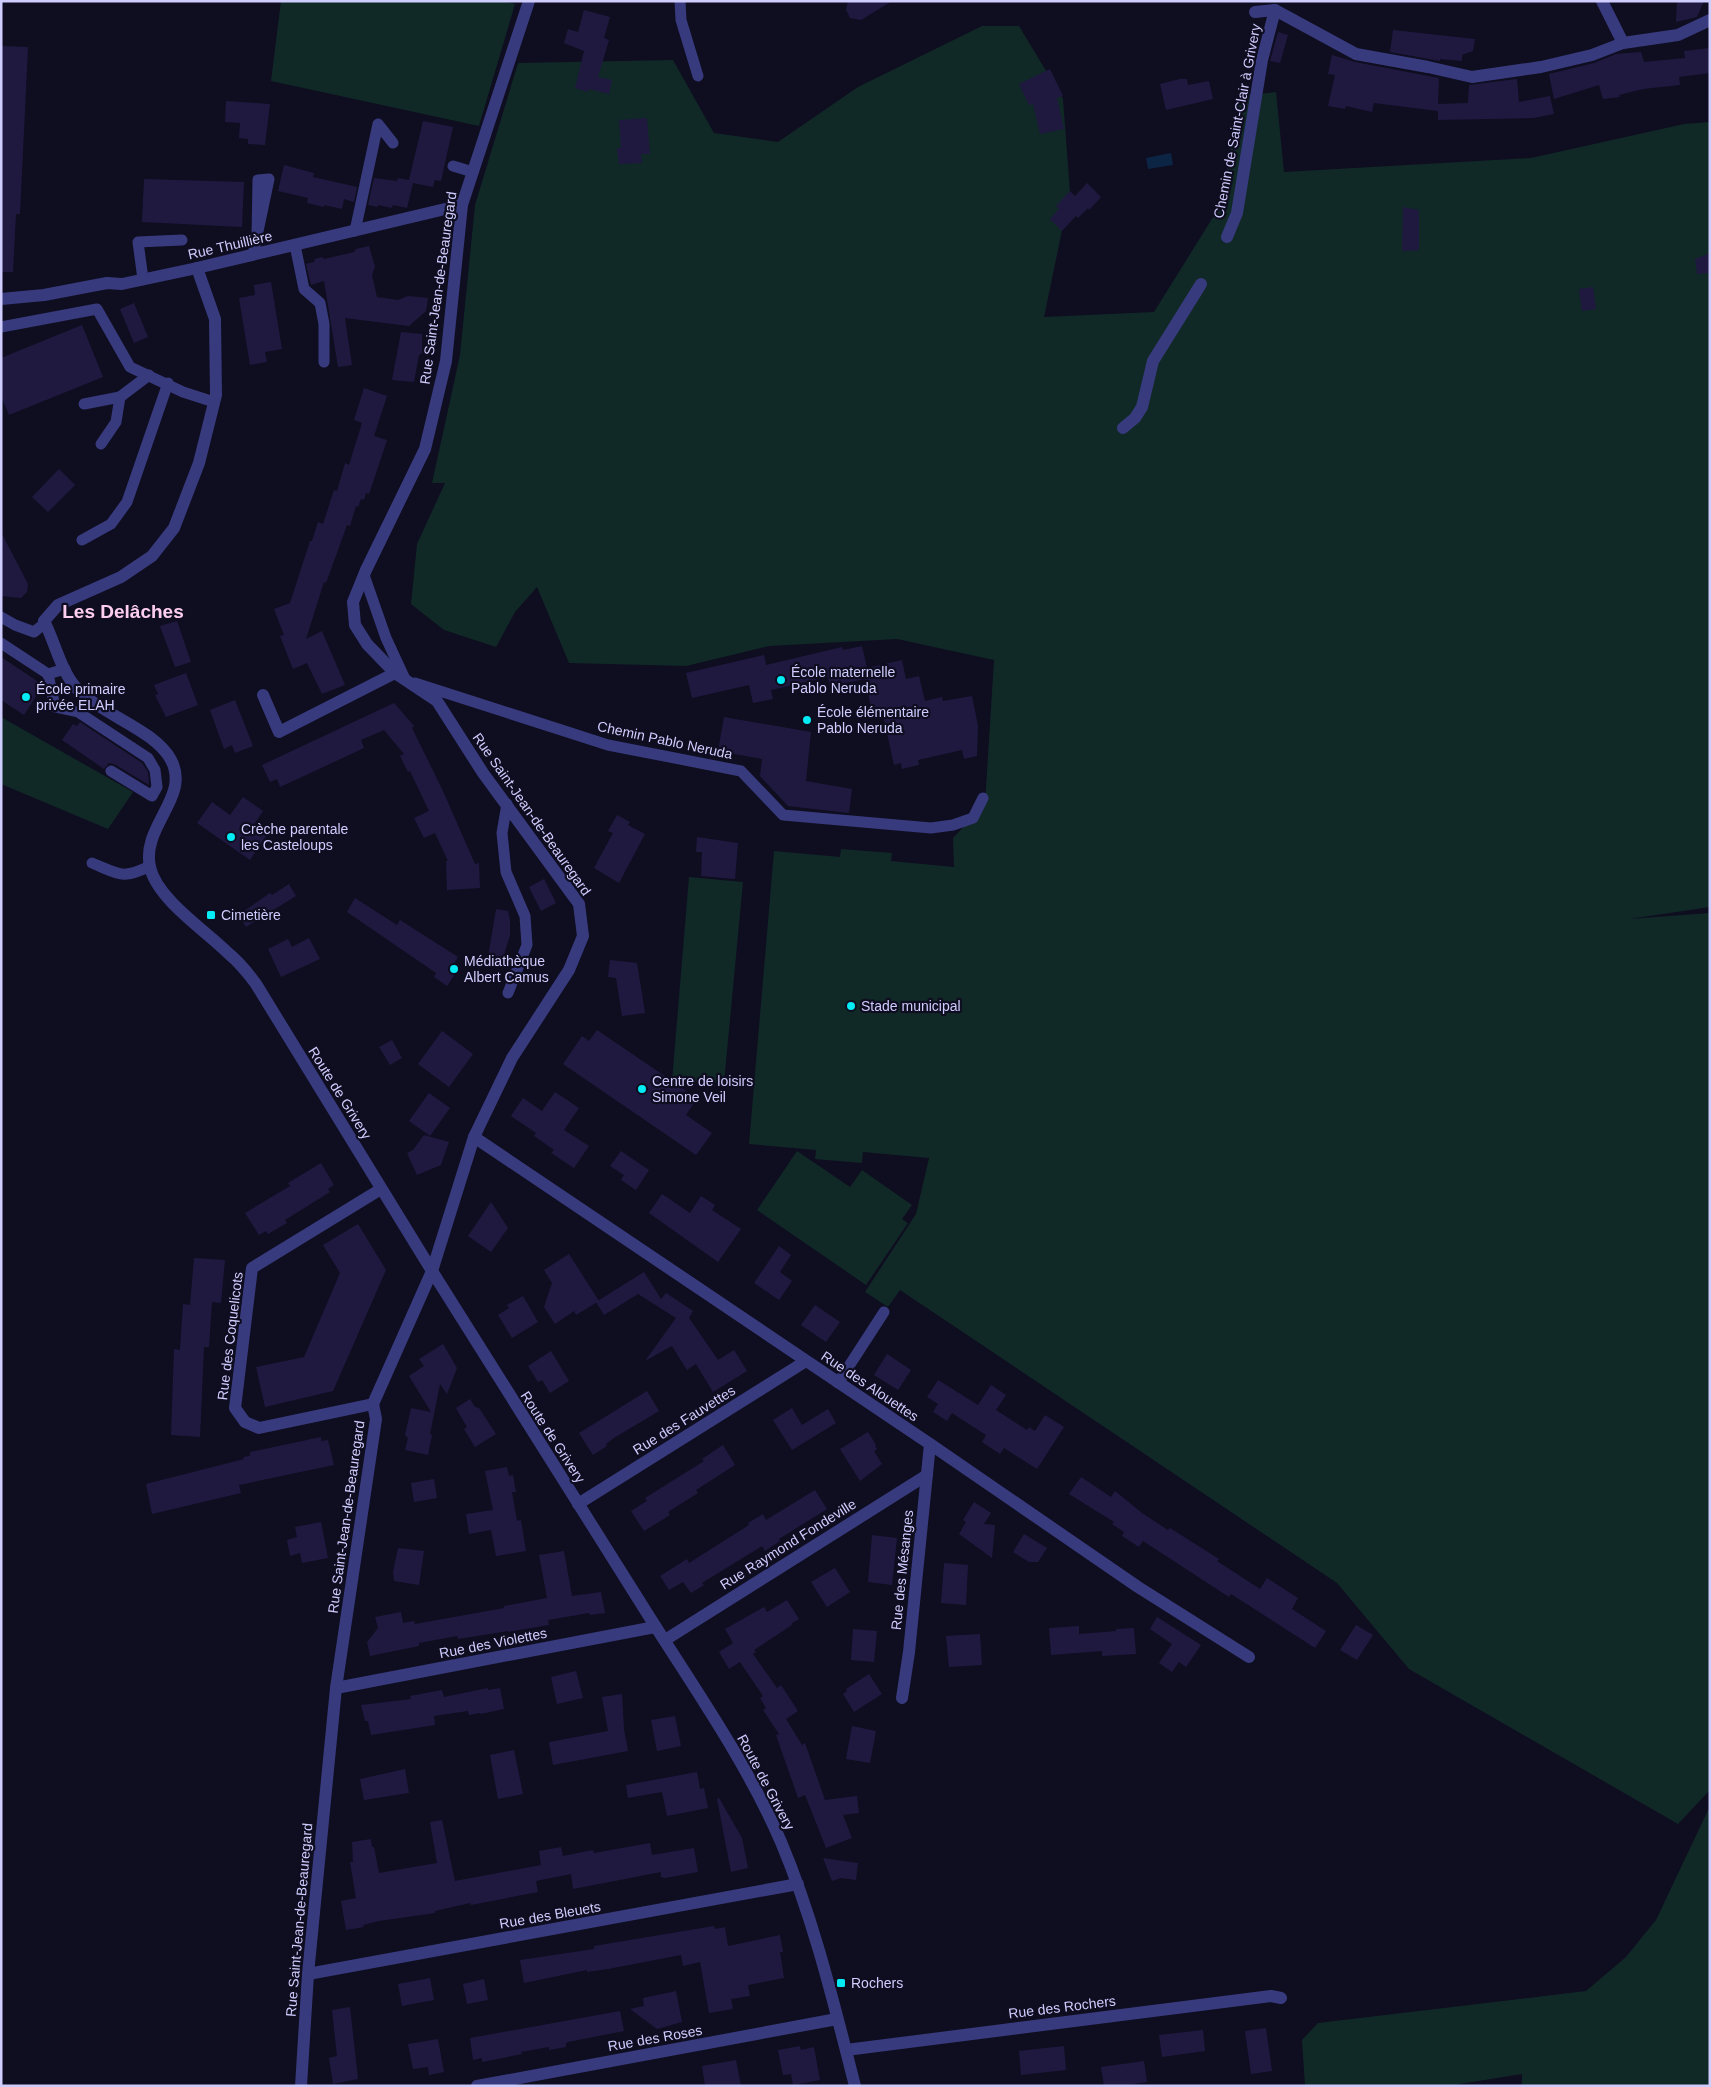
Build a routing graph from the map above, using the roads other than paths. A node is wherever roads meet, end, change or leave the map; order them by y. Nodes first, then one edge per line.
1 (528, 1) edge
2 (680, 1) edge
3 (1602, 1) edge
4 (1275, 10) junction
5 (1255, 12) dead end
6 (1710, 20) edge
7 (1622, 43) junction
8 (698, 76) dead end
9 (393, 143) dead end
10 (453, 166) dead end
11 (473, 172) junction
12 (462, 205) junction
13 (355, 231) junction
14 (257, 234) dead end
15 (1227, 237) dead end
16 (182, 240) dead end
17 (295, 245) junction
18 (253, 255) junction
19 (197, 268) junction
20 (143, 279) junction
21 (1201, 284) dead end
22 (1, 299) edge
23 (1, 327) edge
24 (324, 362) dead end
25 (149, 375) junction
26 (168, 383) junction
27 (120, 397) junction
28 (214, 402) junction
29 (84, 404) dead end
30 (1123, 428) dead end
31 (101, 444) dead end
32 (82, 540) dead end
33 (364, 575) junction
34 (1, 616) edge
35 (45, 623) junction
36 (1, 643) edge
37 (65, 669) junction
38 (48, 674) junction
39 (403, 678) junction
40 (263, 694) dead end
41 (111, 771) dead end
42 (983, 798) dead end
43 (507, 804) junction
44 (92, 862) dead end
45 (150, 866) junction
46 (508, 993) dead end
47 (474, 1137) junction
48 (381, 1189) junction
49 (432, 1271) junction
50 (884, 1312) dead end
51 (806, 1361) junction
52 (838, 1383) junction
53 (373, 1404) junction
54 (930, 1444) junction
55 (927, 1475) junction
56 (578, 1504) junction
57 (655, 1627) junction
58 (664, 1640) junction
59 (1249, 1657) dead end
60 (336, 1688) junction
61 (902, 1698) dead end
62 (798, 1884) junction
63 (308, 1974) junction
64 (1281, 1998) dead end
65 (837, 2019) junction
66 (846, 2050) junction
67 (301, 2086) edge
68 (477, 2086) edge
69 (855, 2086) edge

1 - 11 street, Rue Saint-Jean-de-Beauregard
2 - 8 lane
3 - 7 street
4 - 5 street
4 - 7 street
4 - 15 street, Chemin de Saint-Clair à Grivery
6 - 7 street
9 - 13 lane
10 - 11 lane
11 - 12 street, Rue Saint-Jean-de-Beauregard
12 - 13 street, Rue Thuillière
12 - 33 street, Rue Saint-Jean-de-Beauregard
13 - 17 street, Rue Thuillière
14 - 18 lane
16 - 20 lane
17 - 18 street, Rue Thuillière
17 - 24 lane
18 - 19 street, Rue Thuillière
19 - 20 street, Rue Thuillière
19 - 28 street
20 - 22 street, Rue Thuillière
21 - 30 street
23 - 25 lane
25 - 26 lane
25 - 27 lane
26 - 28 lane
26 - 32 lane
27 - 29 lane
27 - 31 lane
28 - 35 street
33 - 39 lane
33 - 39 street, Rue Saint-Jean-de-Beauregard
34 - 35 lane
35 - 37 street
36 - 38 lane
37 - 38 lane
37 - 45 street, Route de Grivery
38 - 41 lane
39 - 40 street
39 - 42 lane, Chemin Pablo Neruda
39 - 43 street, Rue Saint-Jean-de-Beauregard
43 - 46 lane
43 - 47 street, Rue Saint-Jean-de-Beauregard
44 - 45 lane
45 - 48 street, Route de Grivery
47 - 49 street, Rue Saint-Jean-de-Beauregard
47 - 51 street, Rue des Alouettes
48 - 49 street, Route de Grivery
48 - 53 street, Rue des Coquelicots
49 - 53 street, Rue Saint-Jean-de-Beauregard
49 - 56 street, Route de Grivery
50 - 52 lane
51 - 52 street, Rue des Alouettes
51 - 56 street, Rue des Fauvettes
52 - 54 street, Rue des Alouettes
53 - 60 street, Rue Saint-Jean-de-Beauregard
54 - 55 street, Rue des Mésanges
54 - 59 street, Rue des Alouettes
55 - 58 street, Rue Raymond Fondeville
55 - 61 street, Rue des Mésanges
56 - 57 street, Route de Grivery
57 - 58 street, Route de Grivery
57 - 60 street, Rue des Violettes
58 - 62 street, Route de Grivery
60 - 63 street, Rue Saint-Jean-de-Beauregard
62 - 63 street, Rue des Bleuets
62 - 65 street, Route de Grivery
63 - 67 street, Rue Saint-Jean-de-Beauregard
64 - 66 street, Rue des Rochers
65 - 66 street, Route de Grivery
65 - 68 street, Rue des Roses
66 - 69 street, Route de Grivery

